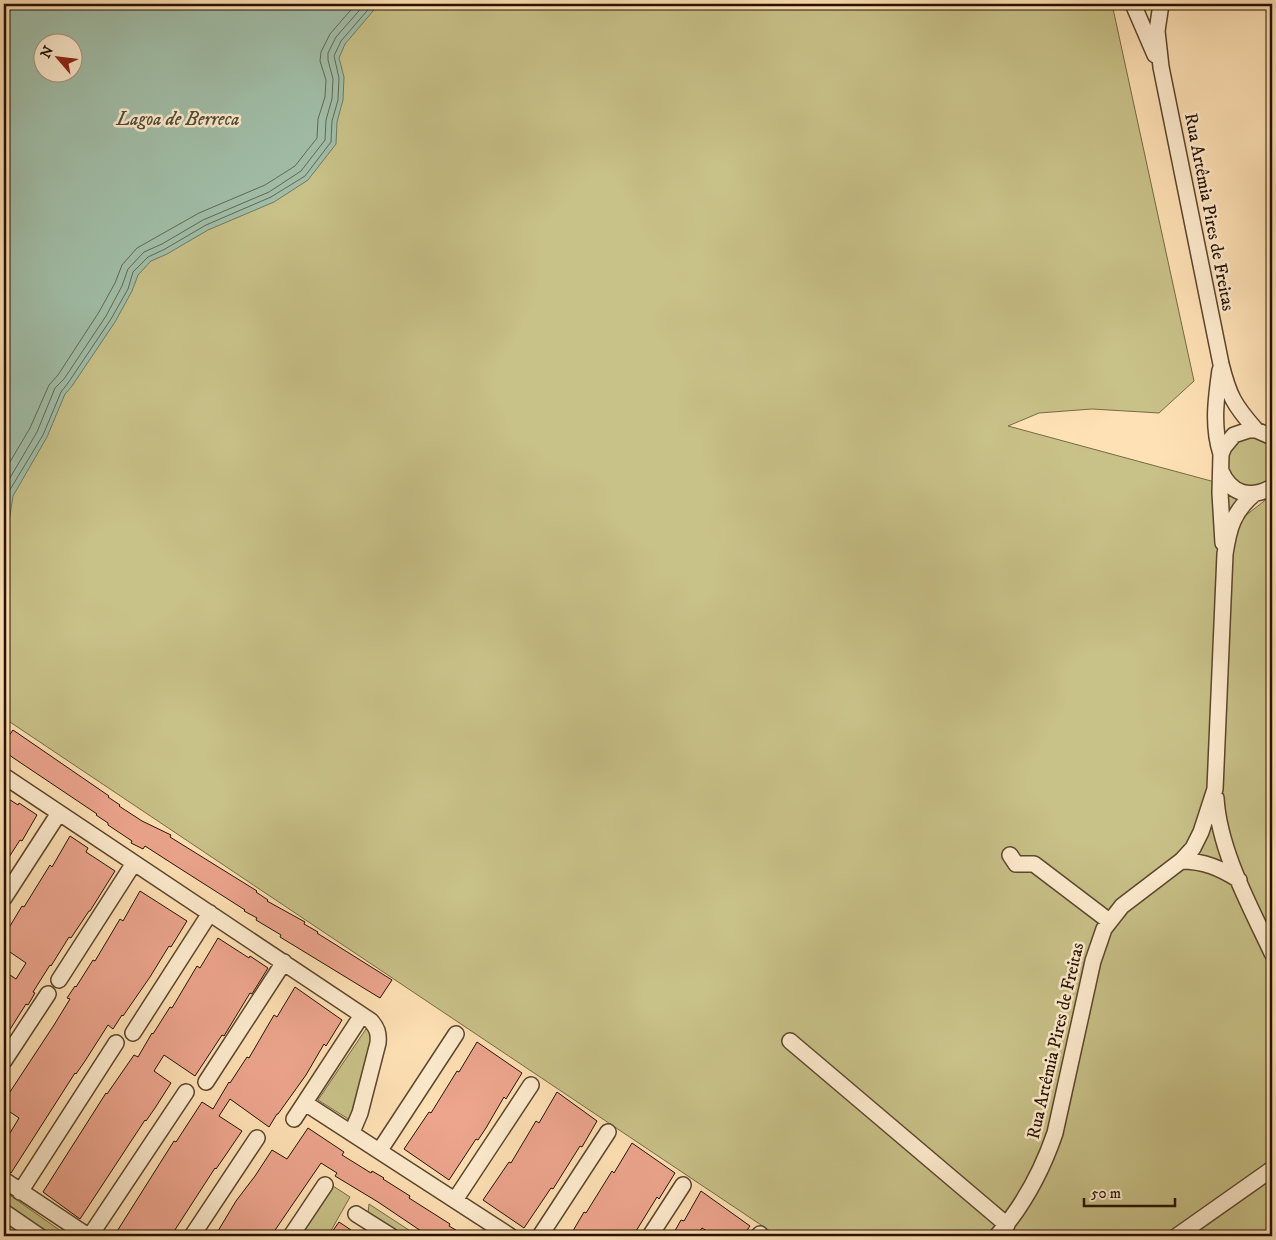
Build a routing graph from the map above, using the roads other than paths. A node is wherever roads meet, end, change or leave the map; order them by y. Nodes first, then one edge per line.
1 (1133, 4) edge
2 (1161, 4) edge
3 (1161, 67) junction
4 (1221, 364) junction
5 (1267, 434) edge
6 (1221, 454) junction
7 (1221, 471) junction
8 (1272, 487) edge
9 (1254, 494) junction
10 (1225, 554) junction
11 (4, 776) edge
12 (1215, 789) junction
13 (59, 813) junction
14 (1010, 855) dead end
15 (1181, 861) junction
16 (134, 864) junction
17 (1239, 880) junction
18 (4, 898) edge
19 (210, 913) junction
20 (1109, 921) junction
21 (1272, 953) edge
22 (284, 962) junction
23 (59, 980) dead end
24 (48, 994) dead end
25 (362, 1015) junction
26 (133, 1033) dead end
27 (456, 1034) dead end
28 (790, 1041) dead end
29 (116, 1043) dead end
30 (4, 1060) edge
31 (206, 1082) dead end
32 (532, 1085) dead end
33 (186, 1092) dead end
34 (305, 1103) junction
35 (294, 1119) dead end
36 (352, 1132) junction
37 (608, 1132) dead end
38 (257, 1138) dead end
39 (380, 1150) junction
40 (1272, 1169) edge
41 (4, 1180) edge
42 (325, 1185) dead end
43 (683, 1185) dead end
44 (20, 1192) junction
45 (455, 1200) junction
46 (4, 1212) edge
47 (356, 1214) dead end
48 (1007, 1225) junction
49 (39, 1236) edge
50 (89, 1236) edge
51 (192, 1236) edge
52 (291, 1236) edge
53 (391, 1236) edge
54 (510, 1236) edge
55 (540, 1236) edge
56 (650, 1236) edge
57 (997, 1236) edge
58 (1177, 1236) edge

1 - 3 street
2 - 3 street
3 - 4 street, Rua Artêmia Pires de Freitas
4 - 5 street, Rua Artêmia Pires de Freitas
4 - 6 street
5 - 6 street
6 - 7 street
7 - 9 street
7 - 10 street
8 - 9 street
9 - 10 street
10 - 12 street, Rua Artêmia Pires de Freitas
11 - 13 street
12 - 15 street, Rua Artêmia Pires de Freitas
12 - 17 street
13 - 16 street
13 - 18 street
14 - 20 street
15 - 17 street
15 - 20 street, Rua Artêmia Pires de Freitas
16 - 19 street
16 - 23 street
17 - 21 street
19 - 22 street
19 - 26 street
20 - 48 street, Rua Artêmia Pires de Freitas
22 - 25 street
22 - 31 street
24 - 30 street
25 - 34 street
25 - 36 street
27 - 39 street
28 - 48 street
29 - 44 street
32 - 45 street
33 - 50 street
34 - 35 street
34 - 36 street
36 - 39 street
37 - 55 street
38 - 51 street
39 - 45 street
40 - 58 street
41 - 44 street
42 - 52 street
43 - 56 street
44 - 50 street
45 - 54 street
46 - 49 street
47 - 53 street
48 - 57 street, Rua Artêmia Pires de Freitas

